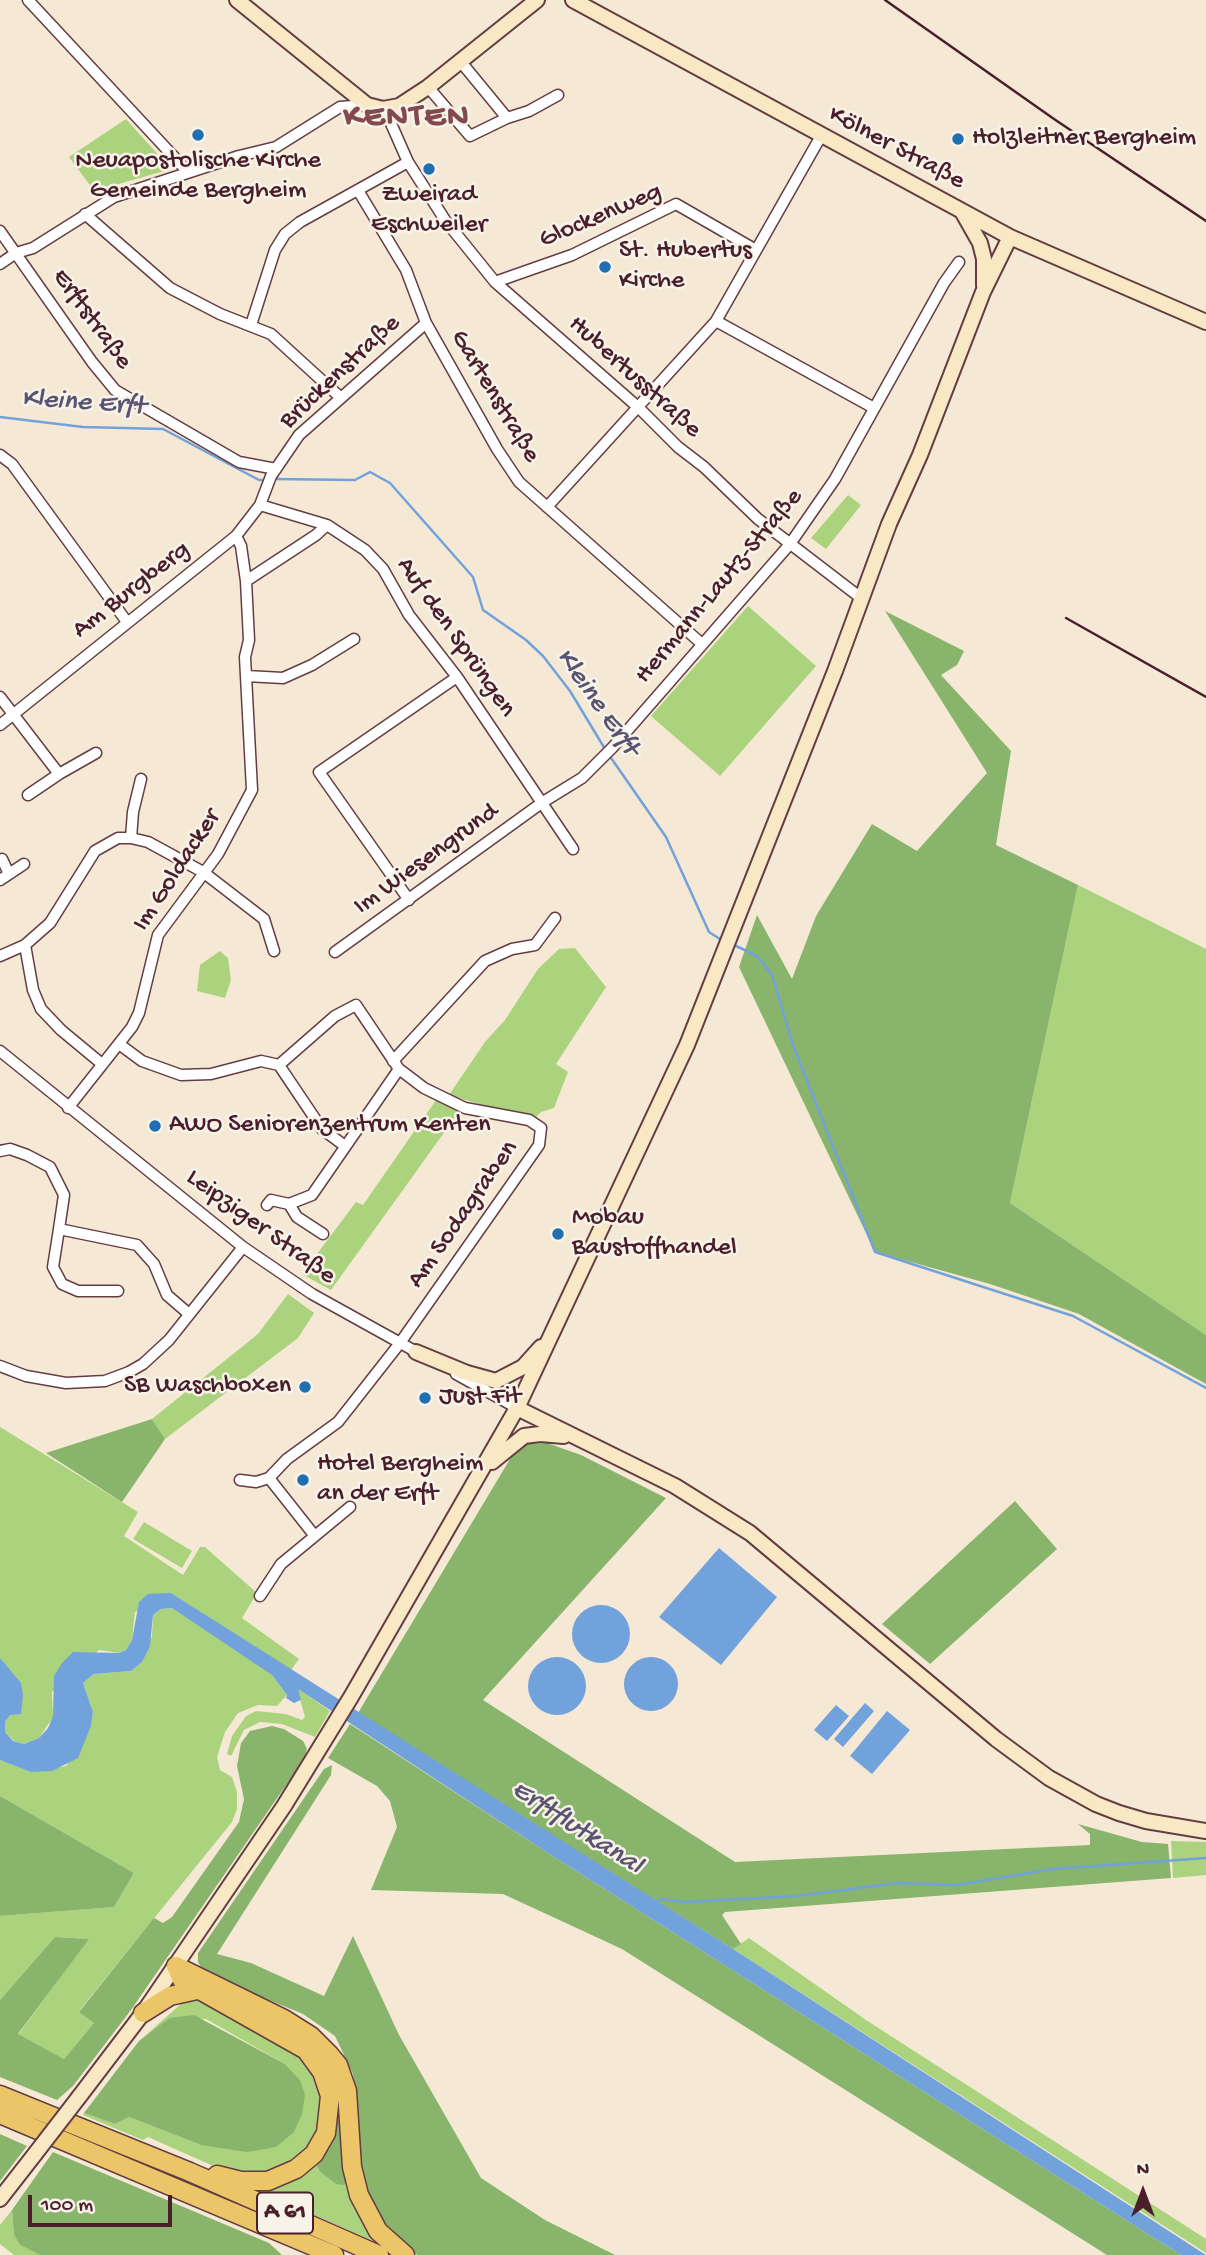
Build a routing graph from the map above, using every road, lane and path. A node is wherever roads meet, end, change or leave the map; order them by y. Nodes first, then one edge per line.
1 (28, 0) edge
2 (237, 0) edge
3 (537, 0) edge
4 (573, 0) edge
5 (461, 62) junction
6 (428, 87) junction
7 (558, 95) dead end
8 (367, 105) junction
9 (507, 118) junction
10 (821, 136) junction
11 (408, 162) junction
12 (188, 172) junction
13 (359, 192) junction
14 (963, 212) junction
15 (85, 214) junction
16 (0, 231) edge
17 (1010, 237) junction
18 (756, 250) junction
19 (16, 253) junction
20 (960, 262) dead end
21 (0, 264) edge
22 (495, 282) junction
23 (984, 292) junction
24 (716, 321) junction
25 (1206, 322) edge
26 (426, 323) junction
27 (251, 325) junction
28 (340, 397) junction
29 (639, 408) junction
30 (874, 408) junction
31 (0, 456) edge
32 (274, 473) junction
33 (264, 491) joint
34 (260, 505) junction
35 (547, 507) junction
36 (327, 524) junction
37 (236, 536) junction
38 (790, 544) junction
39 (246, 581) junction
40 (862, 598) junction
41 (127, 622) junction
42 (354, 639) dead end
43 (702, 644) junction
44 (246, 676) junction
45 (457, 677) junction
46 (0, 697) edge
47 (14, 714) junction
48 (0, 725) edge
49 (96, 753) dead end
50 (59, 774) junction
51 (141, 779) dead end
52 (28, 795) dead end
53 (543, 802) junction
54 (131, 838) junction
55 (573, 849) dead end
56 (2, 859) edge
57 (24, 864) dead end
58 (203, 872) junction
59 (4, 877) edge
60 (410, 900) junction
61 (555, 918) dead end
62 (25, 945) junction
63 (274, 951) dead end
64 (335, 952) dead end
65 (0, 956) edge
66 (119, 1044) junction
67 (0, 1051) edge
68 (102, 1064) junction
69 (279, 1065) junction
70 (396, 1065) junction
71 (68, 1108) junction
72 (345, 1146) junction
73 (0, 1151) edge
74 (289, 1204) junction
75 (267, 1205) dead end
76 (59, 1229) junction
77 (323, 1234) dead end
78 (243, 1247) junction
79 (117, 1291) dead end
80 (189, 1314) junction
81 (554, 1332) junction
82 (400, 1343) junction
83 (416, 1352) junction
84 (0, 1366) edge
85 (517, 1409) junction
86 (575, 1437) junction
87 (484, 1469) junction
88 (269, 1478) junction
89 (240, 1480) dead end
90 (350, 1507) dead end
91 (314, 1535) junction
92 (260, 1596) dead end
93 (1206, 1831) edge
94 (176, 1966) junction
95 (197, 1990) junction
96 (143, 2013) junction
97 (0, 2095) edge
98 (0, 2114) edge
99 (190, 2172) junction
100 (0, 2199) edge
101 (250, 2218) junction
102 (300, 2255) edge
103 (334, 2255) edge
104 (379, 2255) edge
105 (405, 2255) edge

1 - 12 street
2 - 8 main road
3 - 5 main road
4 - 10 main road, Kölner Straße
5 - 6 main road
5 - 9 street
6 - 8 main road
6 - 9 street
7 - 9 street
8 - 11 street, Hubertusstraße
8 - 12 street
10 - 14 main road, Kölner Straße
10 - 18 street
11 - 13 street
11 - 22 street, Hubertusstraße
12 - 15 street
13 - 26 street, Gartenstraße
13 - 27 street
14 - 17 main road, Kölner Straße
14 - 23 main road
15 - 19 street
15 - 27 street
16 - 19 street, Erftstraße
17 - 23 main road
17 - 25 main road, Kölner Straße
18 - 22 street, Glockenweg
18 - 24 street
19 - 21 street
19 - 32 street, Erftstraße
20 - 30 street, Hermann-Lautz-Straße
22 - 29 street, Hubertusstraße
23 - 40 main road
24 - 29 street
24 - 30 street
26 - 28 street, Brückenstraße
26 - 35 street, Gartenstraße
27 - 28 street
28 - 32 street, Brückenstraße
29 - 35 street
29 - 38 street, Hubertusstraße
30 - 38 street, Hermann-Lautz-Straße
31 - 41 street
32 - 33 street, Brückenstraße
33 - 34 street, Am Burgberg
34 - 36 street, Auf den Sprüngen
34 - 37 street, Am Burgberg
35 - 43 street, Gartenstraße
36 - 39 street
36 - 45 street, Auf den Sprüngen
37 - 39 street, Im Goldacker
37 - 41 street, Am Burgberg
38 - 40 street, Hubertusstraße
38 - 43 street, Hermann-Lautz-Straße
39 - 44 street, Im Goldacker
40 - 81 main road
41 - 47 street, Am Burgberg
42 - 44 street
43 - 53 street, Hermann-Lautz-Straße
44 - 58 street, Im Goldacker
45 - 53 street, Auf den Sprüngen
45 - 60 street
46 - 47 street
47 - 48 street, Am Burgberg
47 - 50 street
49 - 50 street
50 - 52 street
51 - 54 street
53 - 55 street, Auf den Sprüngen
53 - 60 street, Im Wiesengrund
54 - 58 street
54 - 62 street
56 - 59 street
57 - 59 street
58 - 63 street
58 - 66 street, Im Goldacker
60 - 64 street, Im Wiesengrund
61 - 70 street
62 - 65 street
62 - 68 street
66 - 68 street, Im Goldacker
66 - 69 street
67 - 71 street, Leipziger Straße
68 - 71 street, Im Goldacker
69 - 70 street, Am Sodagraben
69 - 72 street
70 - 72 street
70 - 82 street, Am Sodagraben
71 - 78 street, Leipziger Straße
72 - 74 street
73 - 76 street
74 - 75 street
74 - 77 street
76 - 79 street
76 - 80 street
78 - 80 street
78 - 82 street, Leipziger Straße
80 - 84 street
81 - 83 main road
81 - 85 main road
82 - 83 street, Leipziger Straße
82 - 88 street
83 - 85 street, Leipziger Straße
85 - 86 main road
85 - 87 main road
86 - 87 main road
86 - 93 main road
87 - 94 main road
88 - 89 street
88 - 91 street
90 - 91 street
91 - 92 street
94 - 95 highway
94 - 96 main road
94 - 105 highway
95 - 96 highway
95 - 99 highway
96 - 100 main road, bridge
97 - 99 highway, A 61
98 - 101 highway, A 61
99 - 104 highway, A 61
101 - 102 highway
101 - 103 highway, A 61

